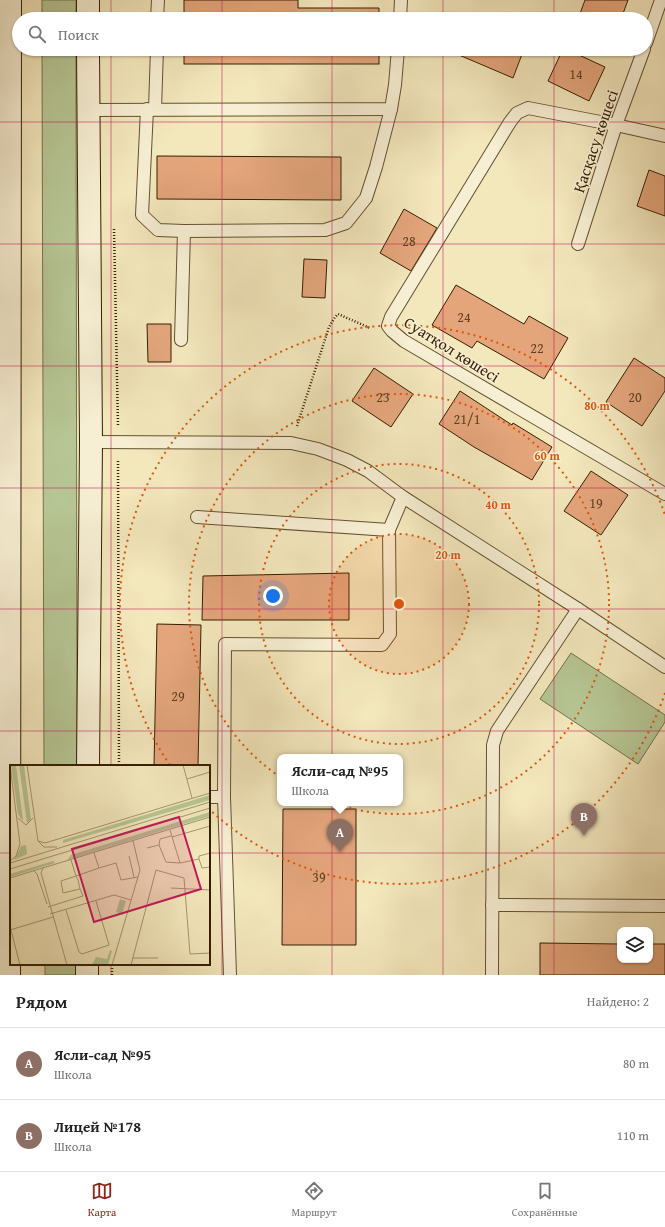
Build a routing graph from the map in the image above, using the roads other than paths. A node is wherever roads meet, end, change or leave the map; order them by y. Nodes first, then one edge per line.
1 (10, 0) edge
2 (88, 0) edge
3 (158, 0) edge
4 (401, 0) edge
5 (661, 0) edge
6 (88, 12) edge
7 (157, 12) edge
8 (400, 12) edge
9 (653, 23) edge
10 (88, 56) edge
11 (156, 56) edge
12 (398, 56) edge
13 (641, 56) edge
14 (151, 109) junction
15 (391, 109) junction
16 (89, 110) junction
17 (616, 125) junction
18 (665, 136) edge
19 (184, 231) junction
20 (578, 244) dead end
21 (181, 340) dead end
22 (91, 442) junction
23 (665, 494) edge
24 (404, 497) junction
25 (197, 517) dead end
26 (389, 530) junction
27 (5, 569) edge
28 (578, 609) junction
29 (665, 667) edge
30 (88, 765) edge
31 (210, 797) edge
32 (224, 797) junction
33 (492, 905) junction
34 (665, 906) edge
35 (9, 975) edge
36 (230, 975) edge
37 (492, 975) edge

1 - 27 main road
2 - 6 main road
3 - 7 lane
4 - 8 lane
5 - 9 lane
10 - 16 main road
11 - 14 lane
12 - 15 lane
13 - 17 lane, Қасқасу көшесі
14 - 15 lane
14 - 16 lane
14 - 19 lane
15 - 19 lane
16 - 22 main road
17 - 18 lane
17 - 20 lane, Қасқасу көшесі
17 - 23 lane, Суатқол көшесі
19 - 21 lane
22 - 24 lane
22 - 30 main road
24 - 26 lane
24 - 28 lane
25 - 26 lane
26 - 32 lane
27 - 35 main road
28 - 29 lane
28 - 33 lane
31 - 32 lane
32 - 36 lane
33 - 34 lane
33 - 37 lane

